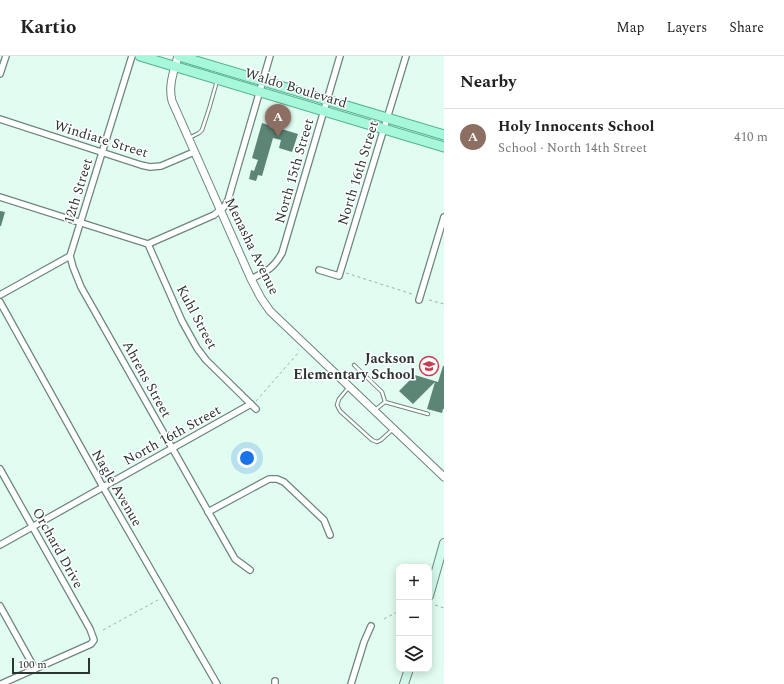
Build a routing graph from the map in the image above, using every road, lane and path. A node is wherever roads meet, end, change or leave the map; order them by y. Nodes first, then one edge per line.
1 (6, 56) edge
2 (132, 56) edge
3 (140, 56) edge
4 (178, 56) edge
5 (270, 56) edge
6 (340, 56) edge
7 (406, 56) edge
8 (200, 59) edge
9 (175, 66) junction
10 (0, 74) edge
11 (218, 79) junction
12 (263, 81) junction
13 (260, 92) junction
14 (327, 101) junction
15 (324, 111) junction
16 (387, 118) junction
17 (0, 119) edge
18 (384, 129) junction
19 (444, 135) edge
20 (188, 138) junction
21 (444, 147) edge
22 (102, 152) junction
23 (194, 152) junction
24 (0, 197) edge
25 (221, 211) junction
26 (444, 217) edge
27 (81, 223) junction
28 (148, 244) junction
29 (70, 256) junction
30 (319, 270) dead end
31 (345, 273) dead end
32 (251, 279) junction
33 (412, 294) dead end
34 (0, 295) edge
35 (419, 300) dead end
36 (429, 300) dead end
37 (0, 302) edge
38 (444, 304) edge
39 (299, 352) dead end
40 (354, 365) dead end
41 (349, 386) junction
42 (385, 402) junction
43 (254, 405) junction
44 (375, 411) junction
45 (428, 414) dead end
46 (394, 429) junction
47 (172, 449) junction
48 (0, 469) edge
49 (444, 477) edge
50 (103, 487) junction
51 (208, 512) junction
52 (32, 527) junction
53 (330, 536) dead end
54 (444, 544) edge
55 (0, 545) edge
56 (250, 570) dead end
57 (432, 586) edge
58 (158, 600) dead end
59 (435, 605) dead end
60 (0, 606) edge
61 (444, 608) edge
62 (396, 613) edge
63 (384, 619) dead end
64 (371, 626) dead end
65 (103, 630) dead end
66 (35, 669) junction
67 (407, 672) edge
68 (1, 684) edge
69 (217, 684) edge
70 (352, 684) edge
71 (404, 684) edge

1 - 10 street
2 - 22 street, 12th Street
3 - 9 main road, Waldo Boulevard
4 - 8 main road, Waldo Boulevard
4 - 9 street, Menasha Avenue
5 - 12 street
6 - 14 street, North 15th Street
7 - 16 street, North 16th Street
8 - 12 main road, Waldo Boulevard
9 - 11 main road, Waldo Boulevard
9 - 20 street, Menasha Avenue
11 - 13 main road, Waldo Boulevard
11 - 20 lane
12 - 13 street
12 - 14 main road, Waldo Boulevard
13 - 15 main road, Waldo Boulevard
13 - 25 street
14 - 15 street, North 15th Street
14 - 16 main road, Waldo Boulevard
15 - 18 main road, Waldo Boulevard
15 - 32 street, North 15th Street
16 - 18 street, North 16th Street
16 - 19 main road, Waldo Boulevard
17 - 22 street, Windiate Street
18 - 21 main road, Waldo Boulevard
18 - 30 street, North 16th Street
20 - 23 street, Menasha Avenue
22 - 23 street, Windiate Street
22 - 27 street, 12th Street
23 - 25 street, Menasha Avenue
24 - 27 street
25 - 28 street
25 - 32 street, Menasha Avenue
26 - 35 street
27 - 28 street
27 - 29 street, 12th Street
28 - 43 street, Kuhl Street
29 - 34 street
29 - 47 street, Ahrens Street
31 - 33 path
32 - 41 street, Menasha Avenue
36 - 38 path
37 - 50 street, Nagle Avenue
39 - 43 path
40 - 42 lane
41 - 44 street, Menasha Avenue
41 - 46 lane
42 - 44 lane
42 - 45 lane
43 - 47 street, North 16th Street
44 - 46 street, Menasha Avenue
46 - 49 street, Menasha Avenue
47 - 50 street, North 16th Street
47 - 51 street, Ahrens Street
48 - 52 street, Orchard Drive
50 - 52 street, North 16th Street
50 - 69 street, Nagle Avenue
51 - 53 street
51 - 56 street, Ahrens Street
52 - 55 street, North 16th Street
52 - 66 street, Orchard Drive
54 - 57 main road
58 - 65 path
59 - 61 path
60 - 66 street
62 - 63 path
64 - 70 street
66 - 68 street
67 - 71 main road

